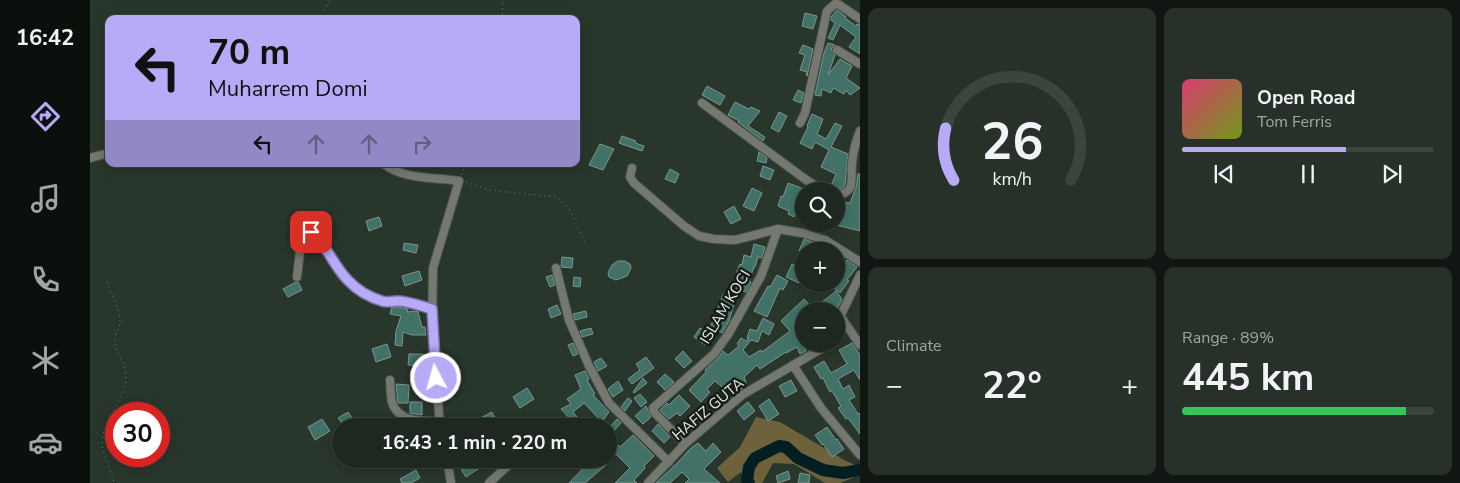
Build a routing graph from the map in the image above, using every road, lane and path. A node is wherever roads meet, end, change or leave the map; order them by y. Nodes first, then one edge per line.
1 (330, 0) edge
2 (503, 0) edge
3 (321, 15) edge
4 (502, 15) edge
5 (860, 19) edge
6 (837, 50) dead end
7 (860, 64) edge
8 (702, 103) dead end
9 (800, 123) dead end
10 (860, 131) edge
11 (105, 154) edge
12 (90, 158) edge
13 (388, 167) edge
14 (465, 167) edge
15 (632, 168) dead end
16 (810, 182) edge
17 (458, 185) junction
18 (845, 192) edge
19 (778, 229) junction
20 (586, 244) dead end
21 (860, 262) edge
22 (556, 268) dead end
23 (860, 275) edge
24 (296, 278) dead end
25 (107, 282) dead end
26 (845, 308) edge
27 (432, 309) junction
28 (845, 323) edge
29 (860, 345) edge
30 (816, 352) edge
31 (793, 366) junction
32 (390, 380) dead end
33 (408, 418) edge
34 (439, 418) edge
35 (685, 444) junction
36 (860, 455) edge
37 (669, 462) junction
38 (448, 468) edge
39 (505, 468) edge
40 (114, 483) edge
41 (451, 483) edge
42 (488, 483) edge
43 (648, 483) edge

1 - 3 path
2 - 4 path
5 - 9 street
6 - 7 street
8 - 16 street
10 - 18 street
11 - 12 street
13 - 17 street
14 - 17 path
15 - 19 street
17 - 20 path
17 - 27 street
19 - 21 street
19 - 35 street, ISLAM KOCI
22 - 37 street
23 - 26 street
24 - 27 street
25 - 40 path
27 - 34 street
28 - 29 street
30 - 31 street, HAFIZ GUTA
31 - 35 street, HAFIZ GUTA
31 - 36 street
32 - 33 street
35 - 37 street, HAFIZ GUTA
37 - 43 street, HAFIZ GUTA
38 - 41 street
39 - 42 street

